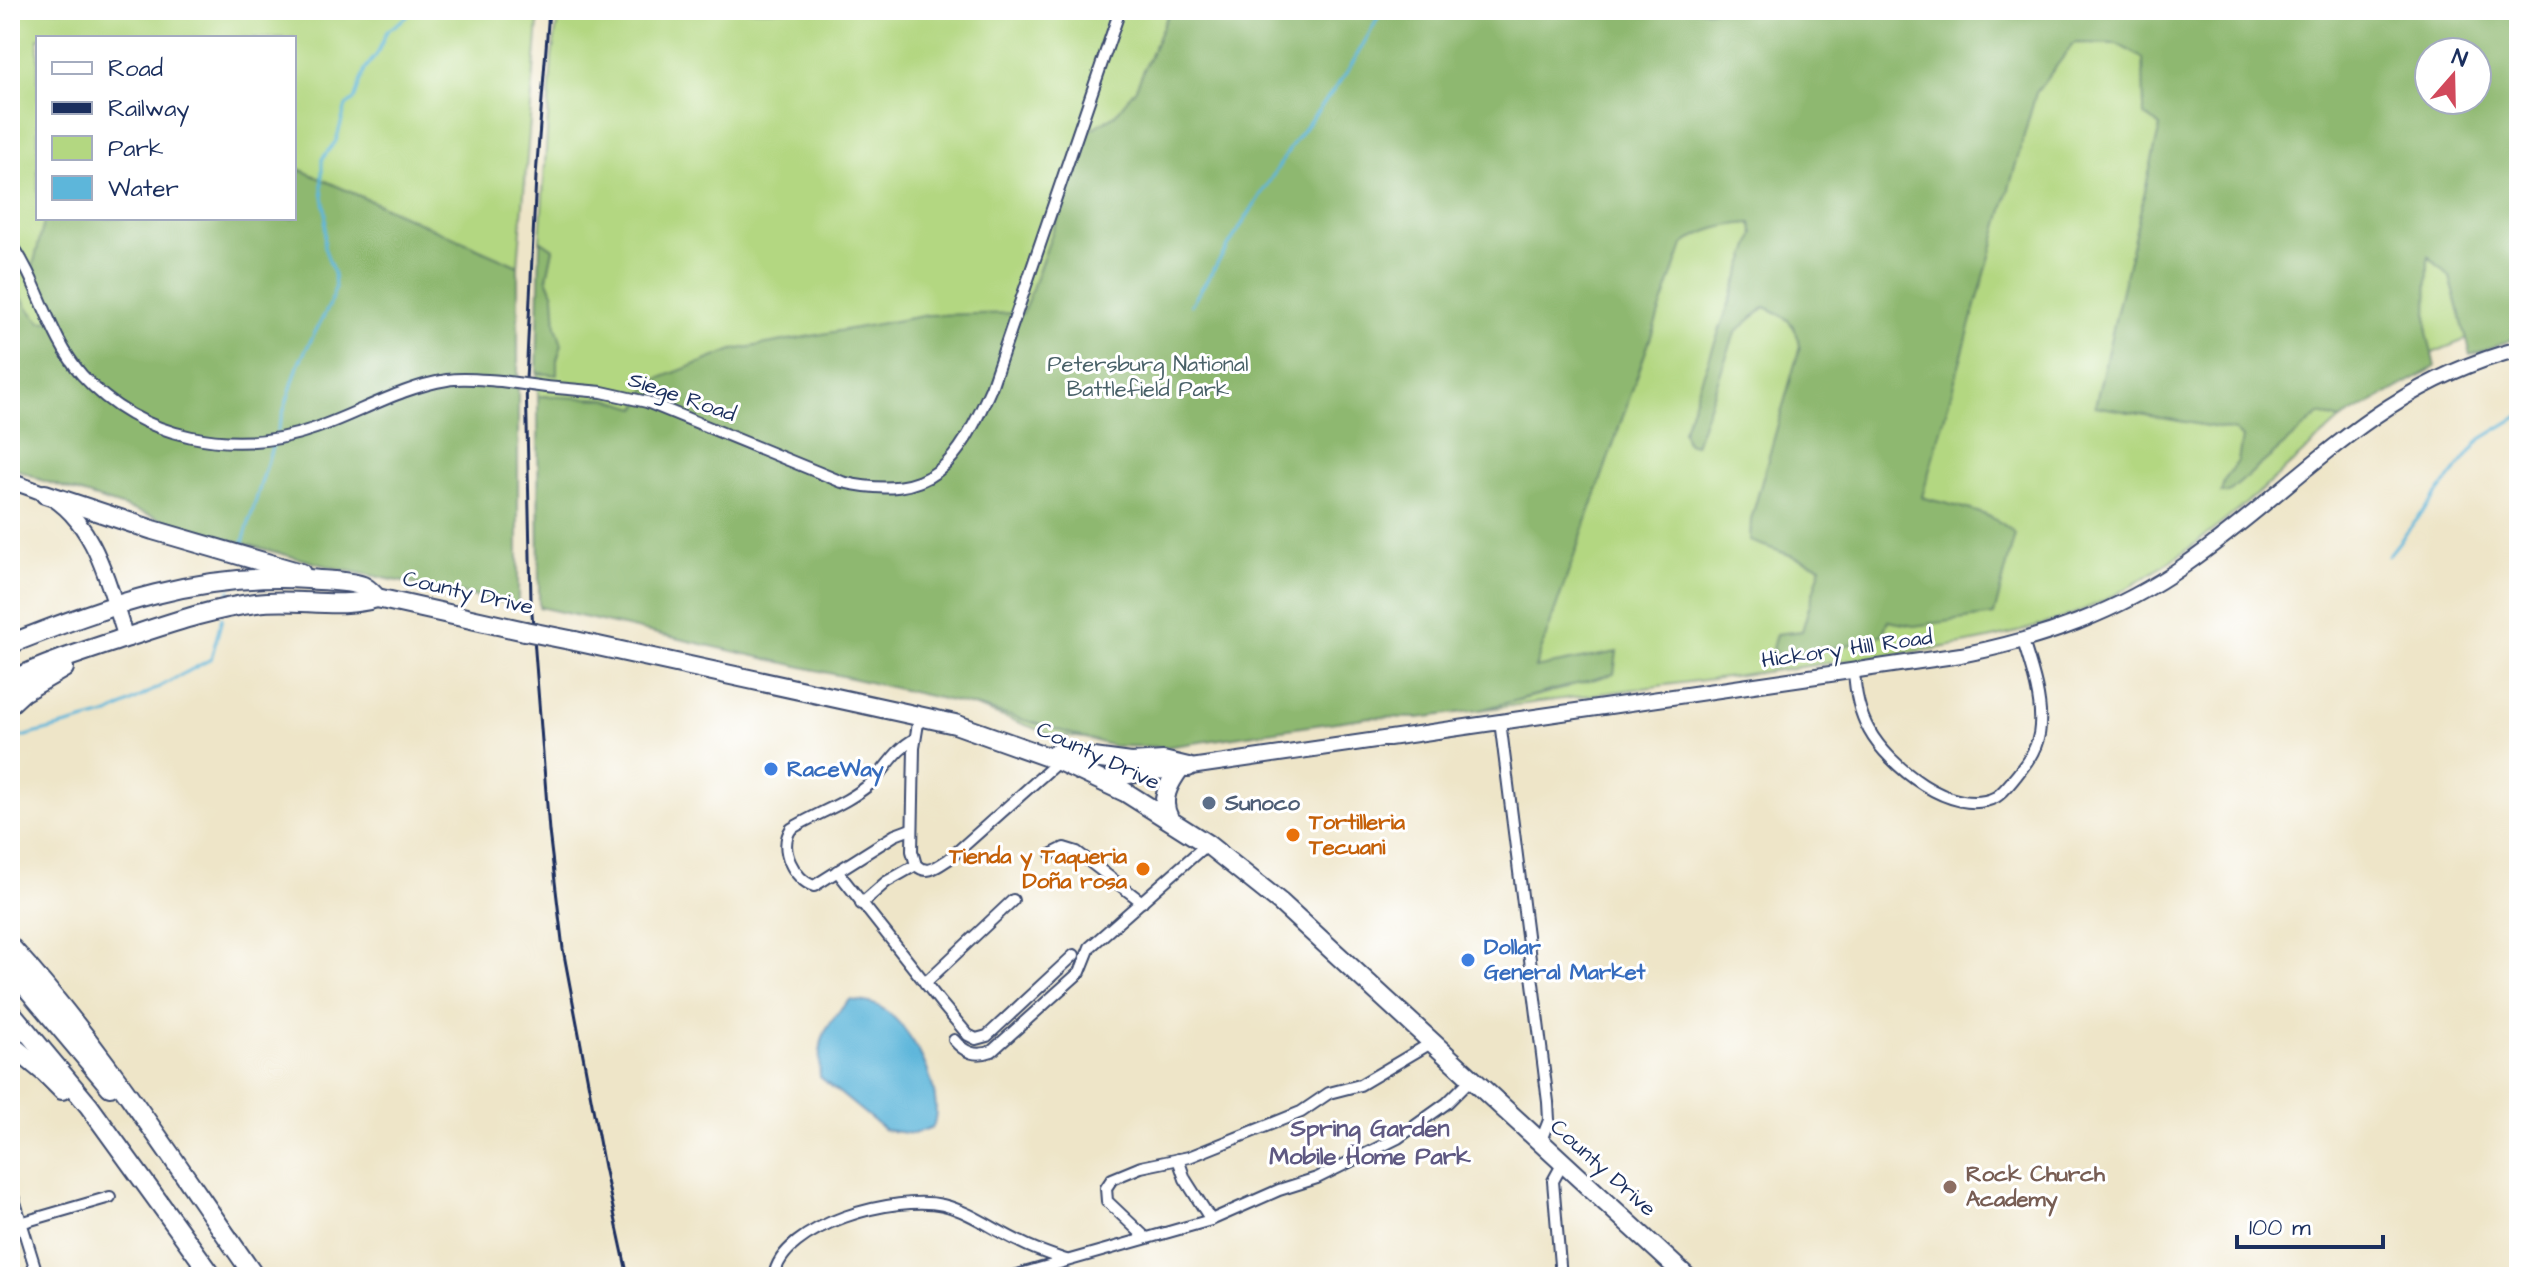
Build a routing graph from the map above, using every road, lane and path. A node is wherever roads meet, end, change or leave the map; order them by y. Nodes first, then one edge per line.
1 (1120, 10) edge
2 (10, 242) edge
3 (2519, 349) edge
4 (10, 481) edge
5 (45, 494) junction
6 (318, 580) junction
7 (377, 598) junction
8 (115, 605) junction
9 (126, 638) junction
10 (2023, 641) junction
11 (10, 644) edge
12 (106, 644) junction
13 (1854, 670) junction
14 (10, 681) edge
15 (10, 704) edge
16 (919, 717) junction
17 (1500, 721) junction
18 (915, 739) junction
19 (1031, 750) junction
20 (1059, 761) junction
21 (1184, 767) junction
22 (1101, 780) junction
23 (1169, 818) junction
24 (911, 829) junction
25 (1207, 844) junction
26 (1052, 854) dead end
27 (916, 865) junction
28 (837, 871) junction
29 (1013, 900) dead end
30 (1142, 902) junction
31 (861, 904) junction
32 (10, 946) edge
33 (1074, 955) dead end
34 (10, 968) edge
35 (925, 983) junction
36 (10, 1011) edge
37 (954, 1040) dead end
38 (1431, 1043) junction
39 (10, 1044) edge
40 (1471, 1079) junction
41 (1540, 1143) junction
42 (1178, 1159) junction
43 (130, 1161) junction
44 (1563, 1163) junction
45 (10, 1186) edge
46 (197, 1195) junction
47 (110, 1197) dead end
48 (1211, 1220) junction
49 (16, 1224) edge
50 (1146, 1238) junction
51 (1068, 1261) junction
52 (38, 1277) edge
53 (213, 1277) edge
54 (255, 1277) edge
55 (774, 1277) edge
56 (1010, 1277) edge
57 (1561, 1277) edge
58 (1687, 1277) edge

1 - 2 street, Siege Road, bridge
3 - 10 street, Hickory Hill Road
4 - 5 street
5 - 6 highway
5 - 8 street
6 - 7 highway, County Drive
6 - 8 highway, County Drive
7 - 9 highway, County Drive
7 - 16 highway, County Drive, bridge
8 - 9 street
8 - 11 highway, County Drive
9 - 12 highway, County Drive
10 - 13 street, Hickory Hill Road
10 - 13 street
12 - 14 highway
12 - 15 highway
13 - 17 street, Hickory Hill Road
16 - 18 street
16 - 19 highway, County Drive
17 - 21 street, Hickory Hill Road
17 - 41 street
18 - 24 street
18 - 28 street
19 - 20 highway, County Drive
19 - 21 highway
20 - 22 highway, County Drive
20 - 27 street
21 - 22 street, Hickory Hill Road
21 - 23 highway
22 - 23 highway, County Drive
23 - 25 highway, County Drive
24 - 27 street
24 - 28 street
25 - 30 street
25 - 38 highway, County Drive
26 - 30 street
27 - 31 street
28 - 31 street
29 - 35 street
30 - 37 street
31 - 35 street
32 - 46 highway
33 - 35 street
34 - 46 highway
36 - 43 highway
38 - 40 highway, County Drive
38 - 42 street
39 - 43 highway
40 - 41 highway, County Drive
40 - 48 street
41 - 44 highway, County Drive
42 - 48 street
42 - 50 street
43 - 53 highway
44 - 57 street
44 - 58 highway, County Drive
45 - 49 street
46 - 54 highway
47 - 49 street
48 - 50 street
49 - 52 street
50 - 51 street
51 - 55 street
51 - 56 street

